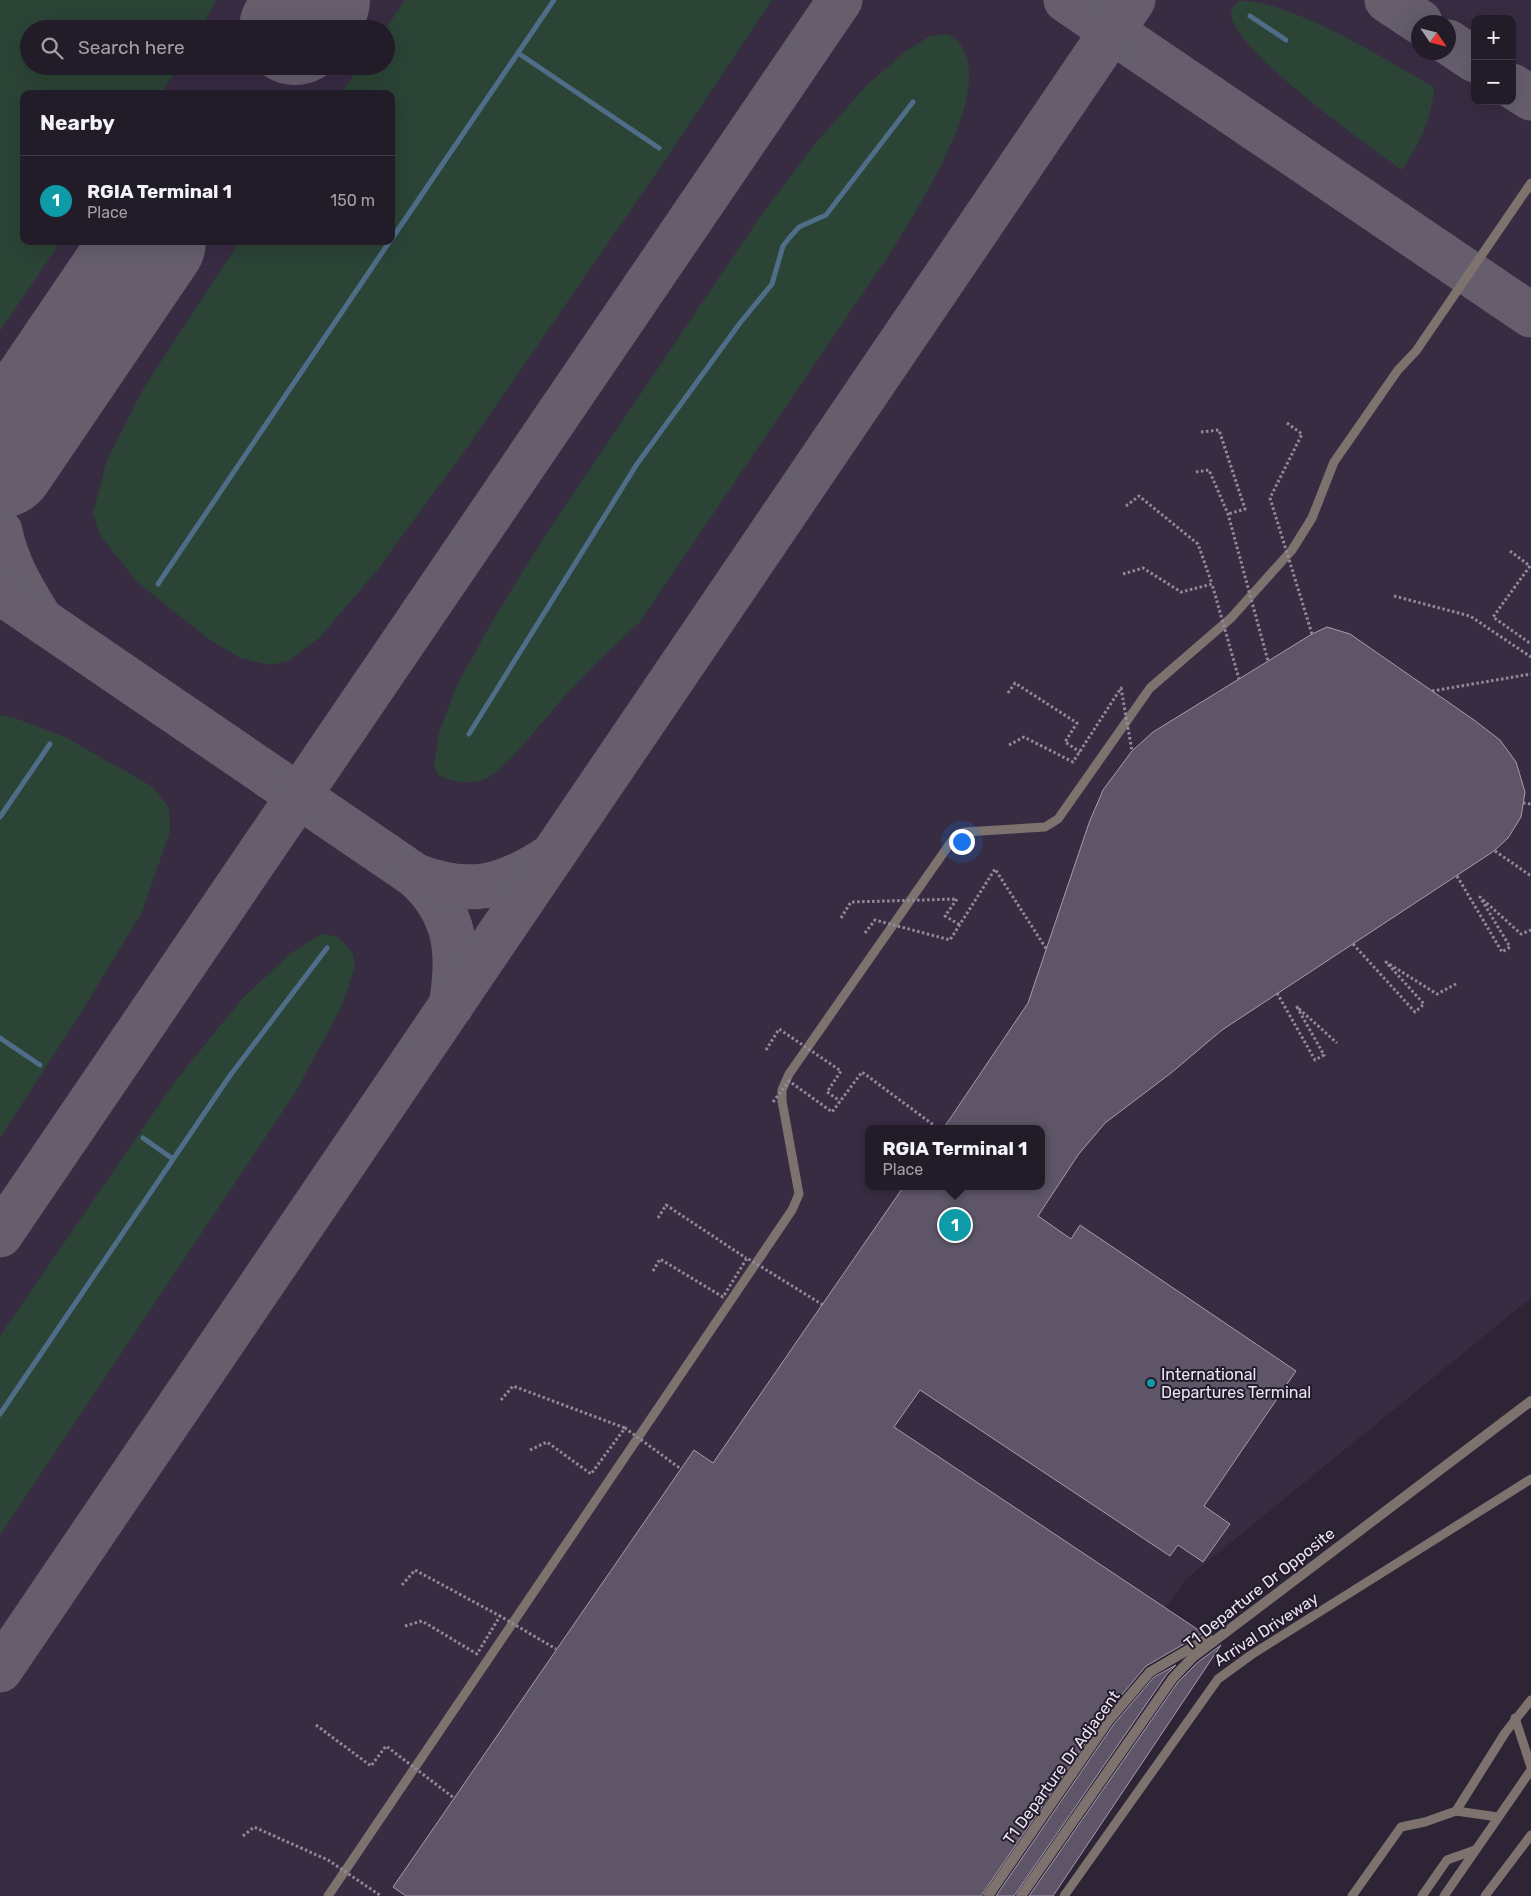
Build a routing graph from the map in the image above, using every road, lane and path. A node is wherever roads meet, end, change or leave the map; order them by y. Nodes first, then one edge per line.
1 (1531, 183) edge
2 (1287, 423) dead end
3 (1201, 432) dead end
4 (1196, 472) dead end
5 (1126, 506) dead end
6 (1228, 514) junction
7 (1510, 551) dead end
8 (1123, 574) dead end
9 (1212, 584) junction
10 (1394, 596) dead end
11 (1312, 634) dead end
12 (1531, 644) edge
13 (1531, 657) edge
14 (1268, 661) dead end
15 (1531, 674) edge
16 (1239, 679) dead end
17 (1432, 691) dead end
18 (1008, 693) dead end
19 (1009, 745) dead end
20 (1132, 751) dead end
21 (1080, 752) junction
22 (1523, 804) dead end
23 (1531, 804) edge
24 (1494, 851) dead end
25 (1457, 876) dead end
26 (1531, 876) edge
27 (841, 918) dead end
28 (960, 926) junction
29 (1531, 930) edge
30 (865, 934) dead end
31 (1353, 944) dead end
32 (1047, 950) dead end
33 (1456, 984) dead end
34 (1277, 993) dead end
35 (1337, 1043) dead end
36 (766, 1050) dead end
37 (840, 1101) junction
38 (773, 1102) dead end
39 (934, 1125) edge
40 (658, 1218) dead end
41 (746, 1258) junction
42 (653, 1271) dead end
43 (823, 1305) dead end
44 (500, 1400) dead end
45 (1531, 1401) edge
46 (625, 1428) junction
47 (530, 1450) dead end
48 (681, 1469) dead end
49 (1531, 1479) edge
50 (402, 1585) dead end
51 (500, 1616) junction
52 (1242, 1618) junction
53 (405, 1626) dead end
54 (556, 1649) dead end
55 (1531, 1700) edge
56 (1515, 1718) junction
57 (316, 1725) dead end
58 (1531, 1768) edge
59 (454, 1798) dead end
60 (1456, 1811) junction
61 (1498, 1817) junction
62 (1531, 1835) edge
63 (243, 1836) dead end
64 (1475, 1850) junction
65 (328, 1896) edge
66 (381, 1896) edge
67 (988, 1896) edge
68 (1021, 1896) edge
69 (1064, 1896) edge
70 (1352, 1896) edge
71 (1422, 1896) edge
72 (1444, 1896) edge
73 (1486, 1896) edge

1 - 65 lane
2 - 11 path, bridge
3 - 6 path
4 - 6 path, bridge
5 - 9 path
6 - 14 path, bridge
7 - 12 path
8 - 9 path, bridge
9 - 16 path, bridge
10 - 13 path
15 - 17 path
18 - 21 path
19 - 21 path, bridge
20 - 21 path, bridge
22 - 23 path
24 - 26 path
25 - 29 path
27 - 28 path, bridge
28 - 30 path, bridge
28 - 32 path, bridge
31 - 33 path
34 - 35 path
36 - 37 path, bridge
37 - 38 path, bridge
37 - 39 path, bridge
40 - 41 path
41 - 42 path, bridge
41 - 43 path, bridge
44 - 46 path
45 - 52 street, T1 Departure Dr Opposite
46 - 47 path, bridge
46 - 48 path, bridge
49 - 69 lane, Arrival Driveway
50 - 51 path
51 - 53 path, bridge
51 - 54 path, bridge
52 - 67 street, T1 Departure Dr Adjacent
52 - 68 street, T1 Departure Dr Opposite
55 - 56 lane
56 - 58 lane
56 - 60 lane
57 - 59 path, bridge
58 - 61 lane
60 - 61 lane
60 - 70 lane
61 - 64 lane
62 - 73 lane
63 - 66 path, bridge
64 - 71 lane
64 - 72 lane

